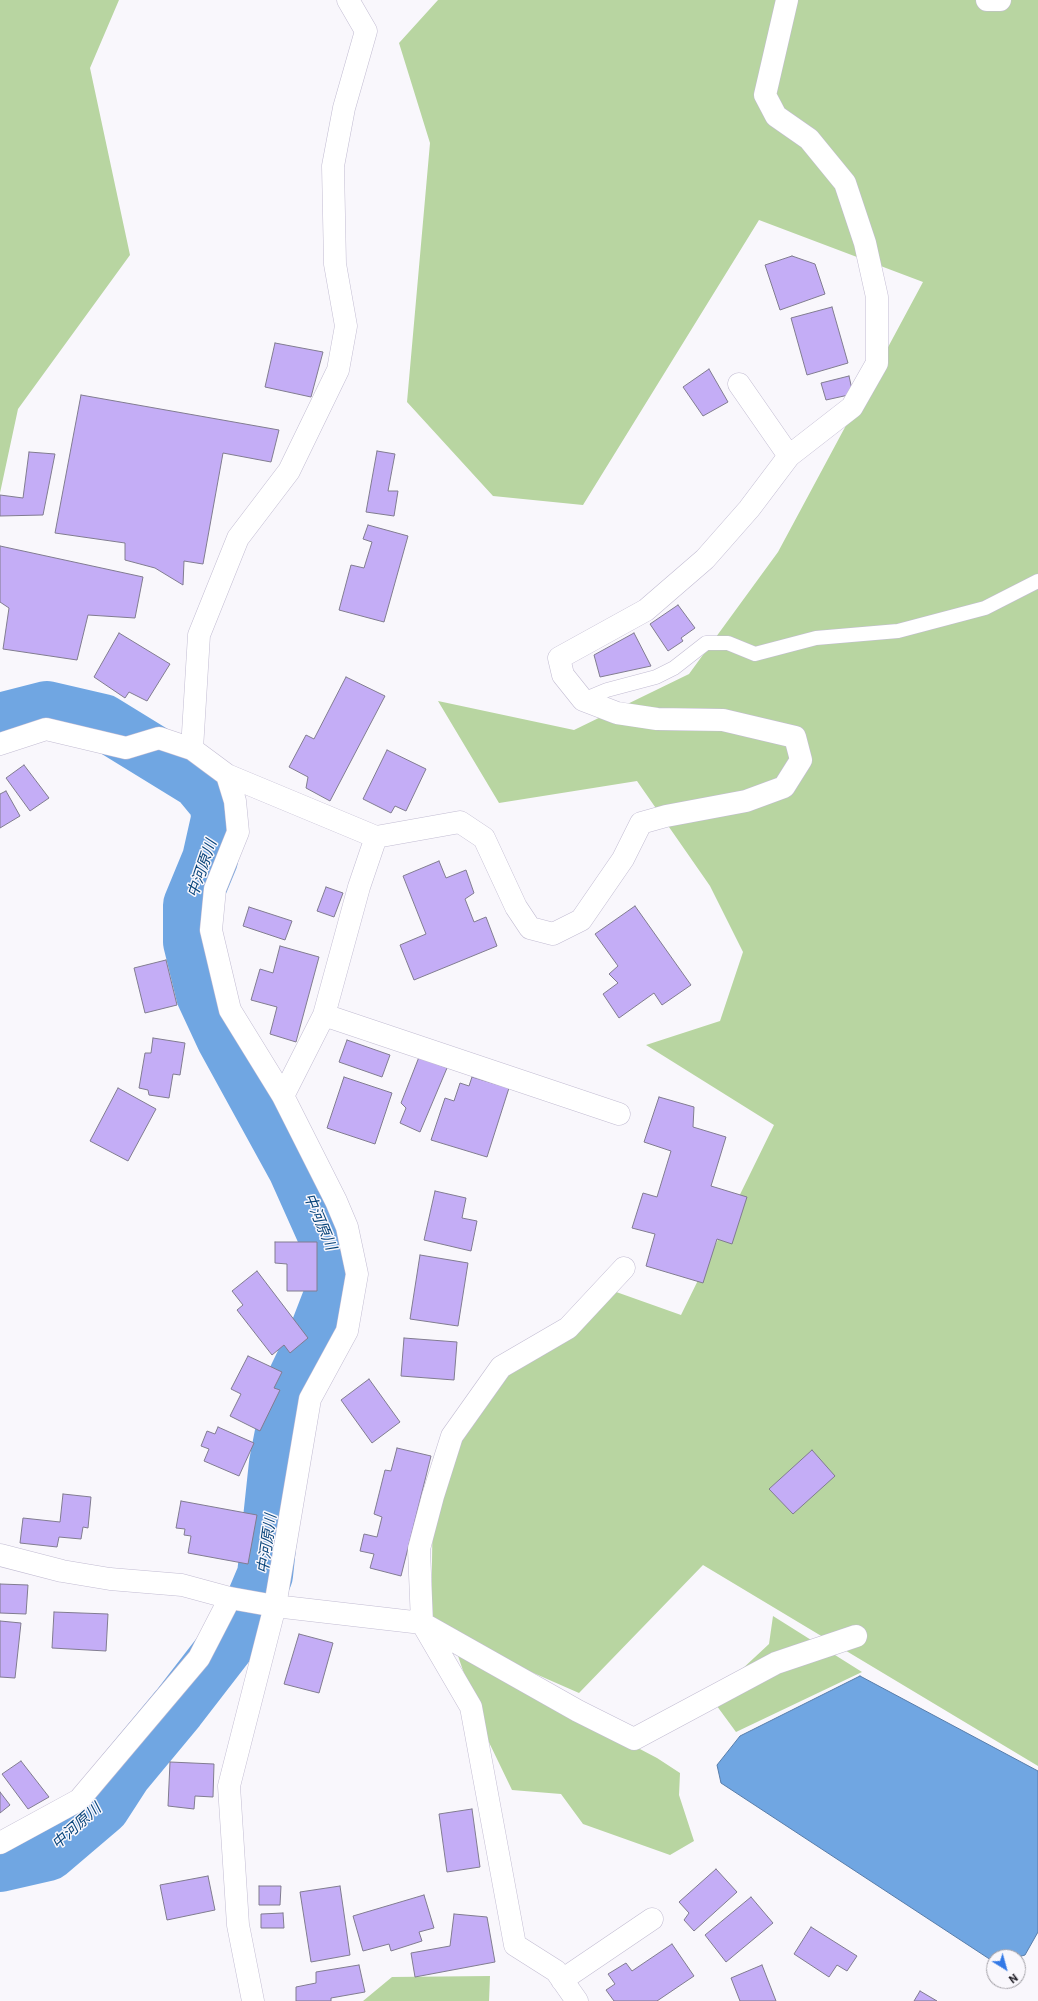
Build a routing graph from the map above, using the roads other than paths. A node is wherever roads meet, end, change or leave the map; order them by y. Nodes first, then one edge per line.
1 (348, 0) edge
2 (787, 0) edge
3 (987, 0) edge
4 (1000, 0) edge
5 (739, 384) dead end
6 (789, 456) junction
7 (1038, 581) edge
8 (583, 700) junction
9 (0, 744) edge
10 (192, 749) junction
11 (227, 775) junction
12 (376, 837) junction
13 (324, 1015) junction
14 (283, 1096) junction
15 (619, 1114) dead end
16 (624, 1268) dead end
17 (0, 1555) edge
18 (230, 1598) junction
19 (275, 1606) junction
20 (422, 1623) junction
21 (856, 1636) dead end
22 (0, 1843) edge
23 (652, 1919) dead end
24 (562, 1980) junction
25 (253, 2001) edge
26 (577, 2001) edge

1 - 10 street
2 - 6 street
3 - 4 street
5 - 6 street
6 - 8 street
7 - 8 lane
8 - 12 street
9 - 10 street
10 - 11 street
11 - 12 street
11 - 14 street
12 - 13 street
13 - 14 street
13 - 15 street
14 - 19 street
16 - 20 street
17 - 18 street
18 - 19 street
18 - 22 street
19 - 20 street
19 - 25 street
20 - 21 street
20 - 24 street
23 - 24 street
24 - 26 street

